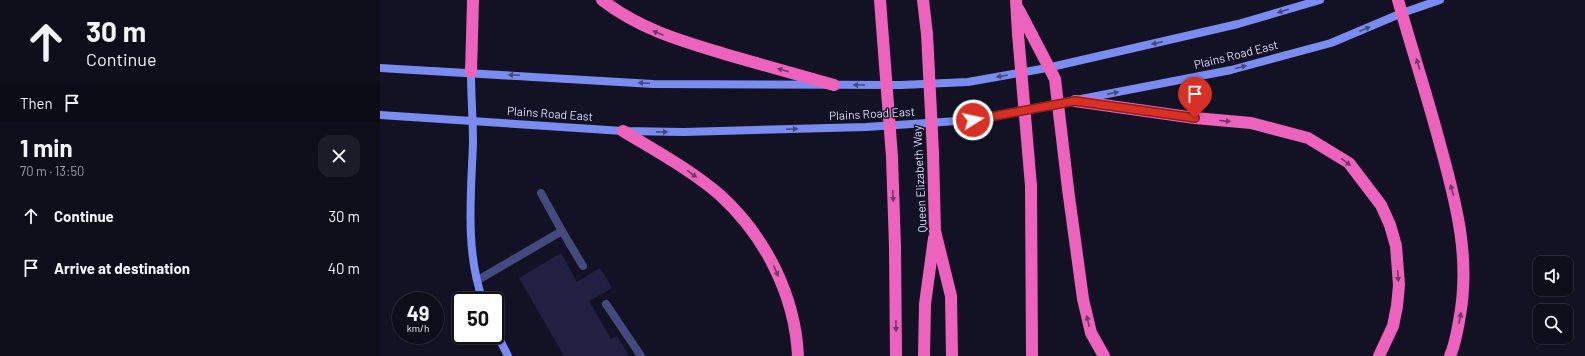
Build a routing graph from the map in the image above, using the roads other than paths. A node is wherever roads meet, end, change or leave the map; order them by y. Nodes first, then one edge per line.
1 (473, 0) edge
2 (602, 0) edge
3 (880, 0) edge
4 (924, 0) edge
5 (1320, 0) edge
6 (1398, 0) edge
7 (1440, 0) edge
8 (1016, 2) edge
9 (1402, 13) junction
10 (380, 68) edge
11 (471, 72) junction
12 (834, 85) junction
13 (1075, 101) junction
14 (380, 115) edge
15 (472, 120) junction
16 (623, 131) junction
17 (541, 192) dead end
18 (562, 231) junction
19 (935, 231) junction
20 (583, 266) dead end
21 (478, 280) junction
22 (481, 292) edge
23 (606, 304) dead end
24 (502, 344) edge
25 (508, 356) edge
26 (641, 356) edge
27 (798, 356) edge
28 (896, 356) edge
29 (924, 356) edge
30 (952, 356) edge
31 (1032, 356) edge
32 (1104, 356) edge
33 (1379, 356) edge
34 (1450, 356) edge

1 - 11 highway
12 -> 2 highway
3 -> 28 highway, bridge
4 - 19 highway, Queen Elizabeth Way, bridge
5 -> 12 main road
6 - 9 highway
7 - 9 main road, Plains Road East
8 - 31 highway, bridge
32 -> 8 highway, bridge
13 -> 9 main road, Plains Road East
34 -> 9 highway
10 - 11 main road
12 -> 11 main road
11 - 15 main road
16 -> 13 main road, Plains Road East
13 -> 33 highway
14 - 15 main road, Plains Road East
15 - 16 main road, Plains Road East
15 - 21 main road
16 -> 27 highway
17 - 18 lane
18 - 20 lane
18 - 21 lane
19 - 29 highway
19 - 30 highway, Queen Elizabeth Way
21 - 22 main road
23 - 26 lane
24 - 25 main road

